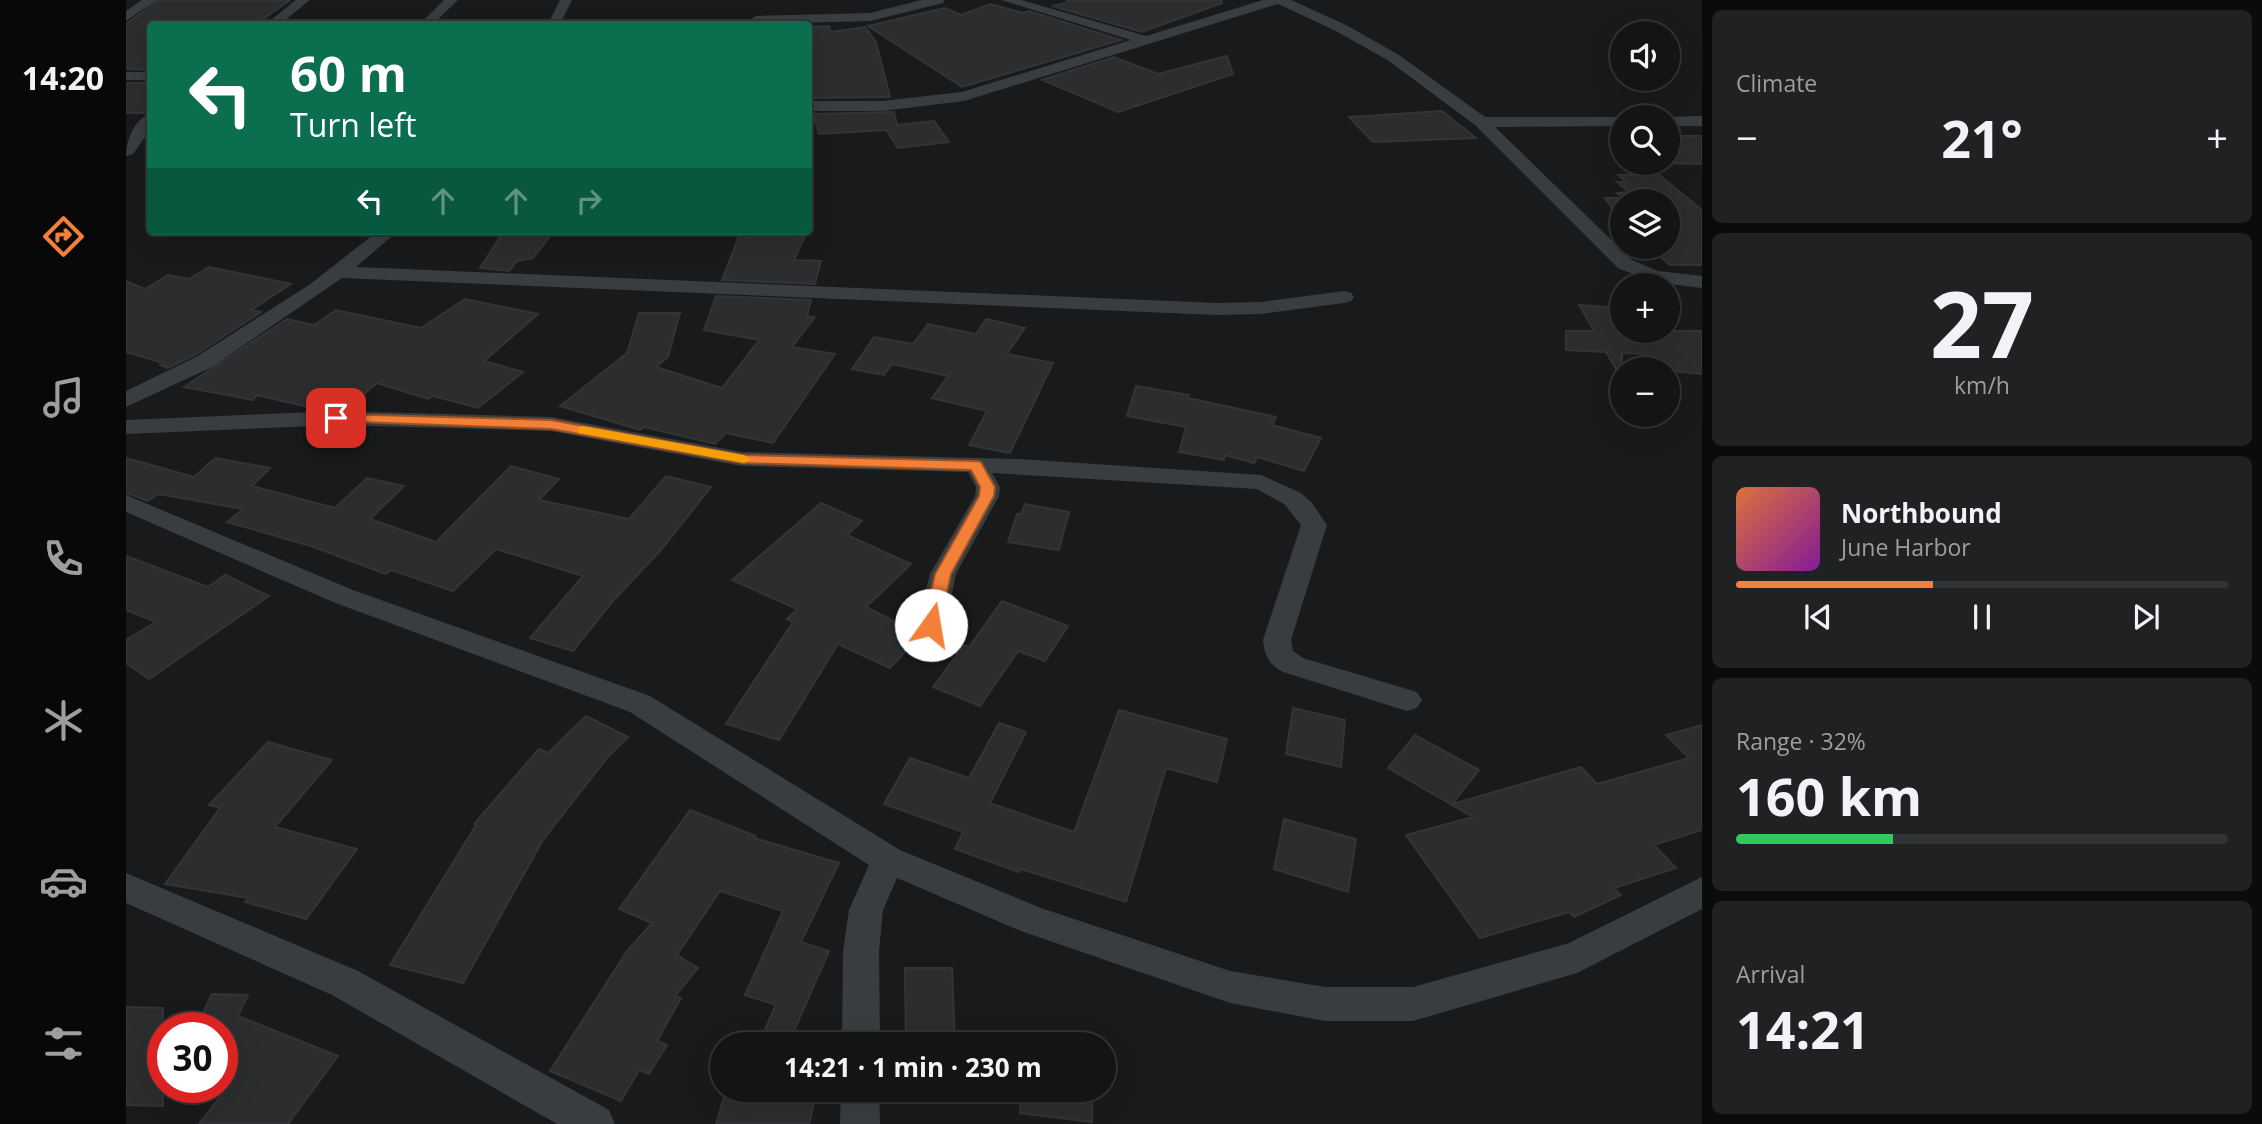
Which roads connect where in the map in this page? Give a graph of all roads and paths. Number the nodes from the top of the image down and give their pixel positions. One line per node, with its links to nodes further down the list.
1 (151, 0): 8 (street)
2 (303, 0): 10 (street)
3 (452, 0): 11 (street)
4 (566, 0): 12 (street)
5 (938, 0): 9 (street)
6 (1007, 0): 13 (street)
7 (1279, 0): 13 (street); 20 (street)
8 (126, 17)
9 (756, 18)
10 (276, 21)
11 (429, 21)
12 (556, 21)
13 (1149, 41): 16 (street)
14 (126, 76): 15 (street)
15 (147, 76)
16 (812, 106)
17 (1610, 121): 20 (street)
18 (1680, 121): 19 (street)
19 (1702, 121)
20 (1481, 122): 26 (street)
21 (147, 123): 23 (street)
22 (147, 149): 23 (street)
23 (127, 151)
24 (384, 235): 25 (street)
25 (338, 272): 27 (street); 28 (street)
26 (1702, 282)
27 (1344, 297)
28 (126, 400)
29 (126, 427): 30 (street)
30 (976, 465): 32 (street); 33 (street)
31 (126, 503): 34 (street)
32 (931, 625)
33 (1406, 700)
34 (888, 860): 36 (street); 37 (street)
35 (126, 887): 39 (street)
36 (1702, 892)
37 (861, 1032)
38 (860, 1102): 40 (street)
39 (594, 1124)
40 (860, 1124)

